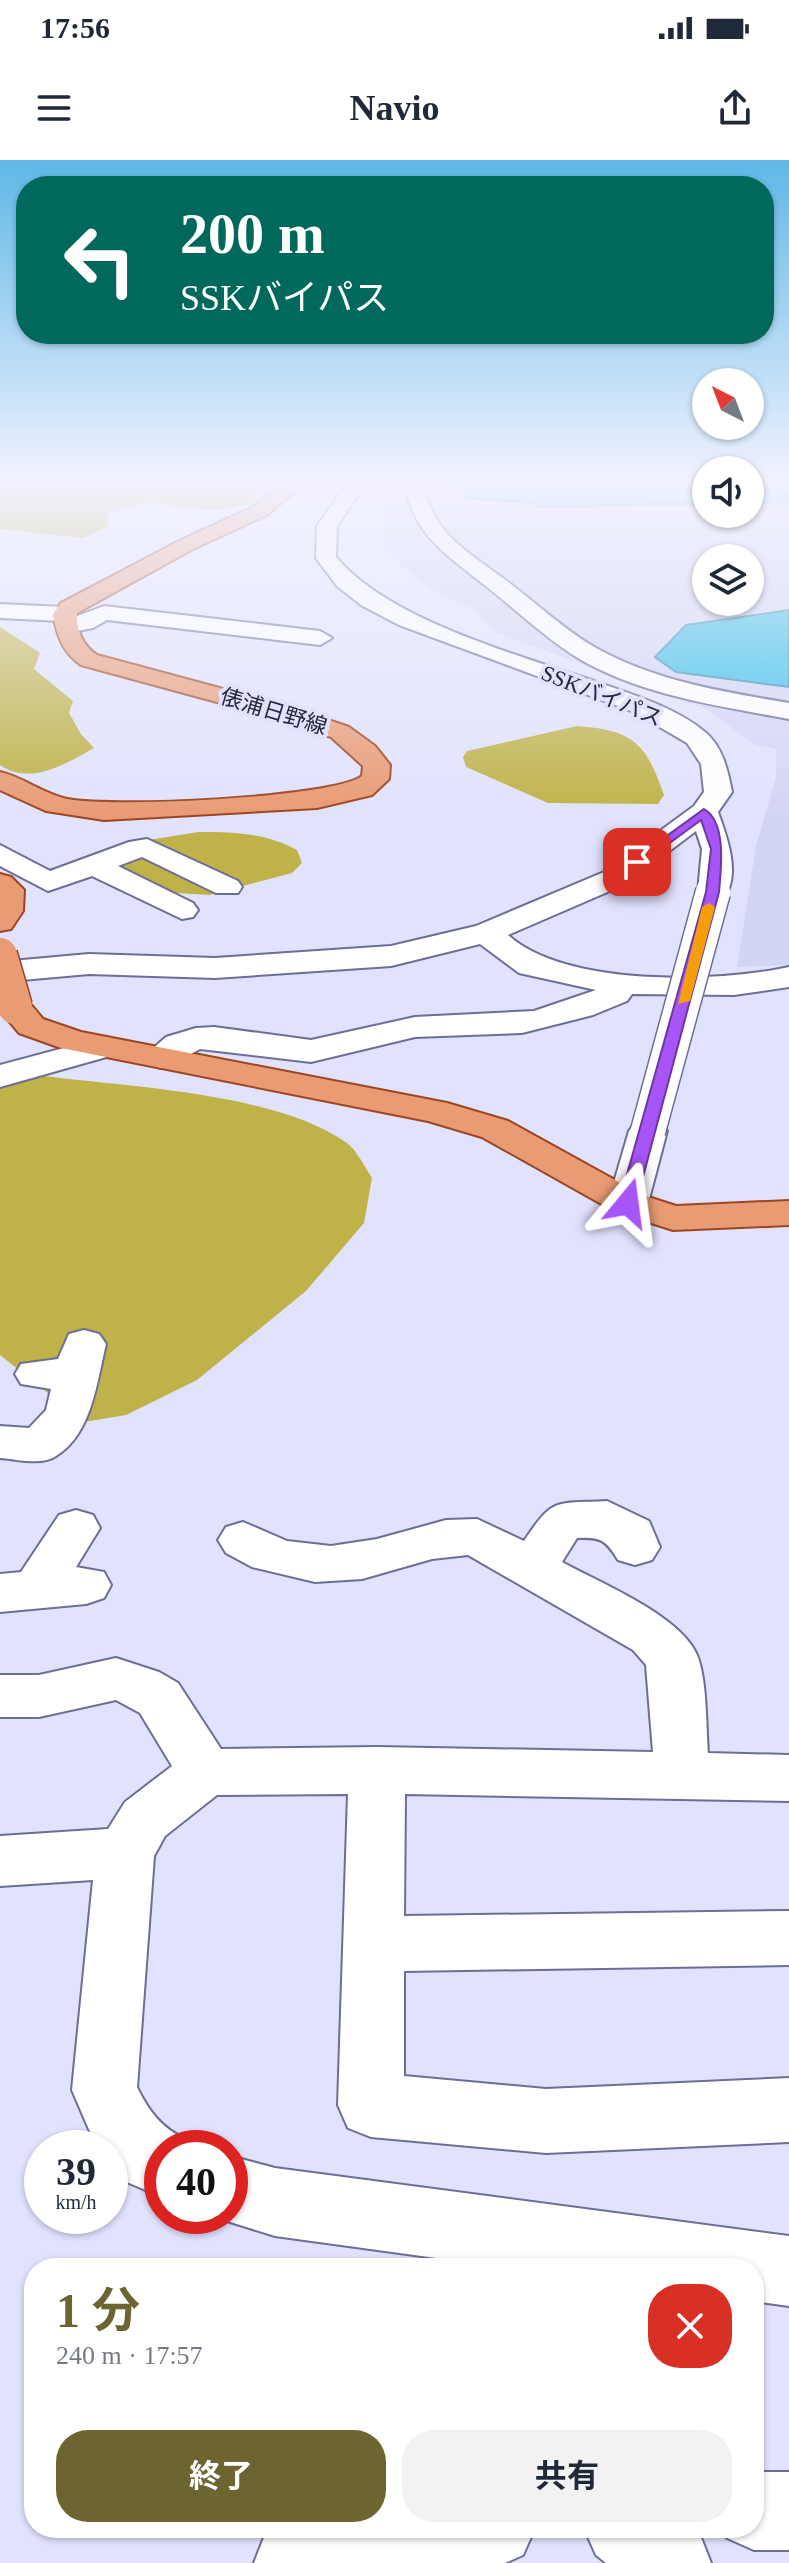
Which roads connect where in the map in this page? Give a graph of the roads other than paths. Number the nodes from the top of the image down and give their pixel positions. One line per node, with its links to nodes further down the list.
1 (97, 592): 5 (main road)
2 (363, 592): 9 (street, SSKバイパス)
3 (507, 592): 7 (street)
4 (0, 611): 5 (street)
5 (66, 620): 6 (street); 8 (main road, 俵浦日野線)
6 (320, 638)
7 (789, 711)
8 (0, 780)
9 (704, 812): 16 (street); 28 (street, bridge)
10 (0, 854): 12 (street)
11 (93, 865): 12 (street); 13 (street); 15 (street)
12 (48, 882): 14 (street)
13 (227, 887)
14 (2, 906)
15 (182, 910)
16 (487, 933): 18 (street); 21 (street)
17 (0, 955): 23 (main road, bridge)
18 (215, 968): 19 (street); 23 (street)
19 (0, 972)
20 (789, 977): 22 (street)
21 (618, 982): 22 (street); 26 (street)
22 (698, 986): 24 (street)
23 (7, 1001): 25 (main road)
24 (789, 1007)
25 (105, 1047): 26 (main road); 27 (street)
26 (161, 1057): 28 (main road)
27 (0, 1076)
28 (628, 1203): 29 (main road)
29 (789, 1213)
30 (66, 1364): 31 (street)
31 (0, 1442)
32 (76, 1528): 37 (street)
33 (243, 1540): 35 (street)
34 (635, 1547): 35 (street)
35 (532, 1568): 41 (street)
36 (86, 1585): 37 (street)
37 (18, 1591)
38 (0, 1696): 40 (street)
39 (377, 1770): 40 (street); 41 (street); 46 (street)
40 (206, 1772): 43 (street)
41 (683, 1777): 42 (street)
42 (789, 1778)
43 (125, 1853): 44 (street); 48 (street)
44 (0, 1861)
45 (789, 1938): 46 (street)
46 (375, 1944): 47 (street)
47 (789, 2110)
48 (144, 2154)
49 (248, 2195): 50 (street)
50 (692, 2258)
51 (764, 2268): 52 (street)
52 (789, 2271)
53 (764, 2511): 54 (street)
54 (789, 2511)
55 (416, 2538): 57 (street)
56 (637, 2538): 58 (street)
57 (293, 2563)
58 (672, 2563)

